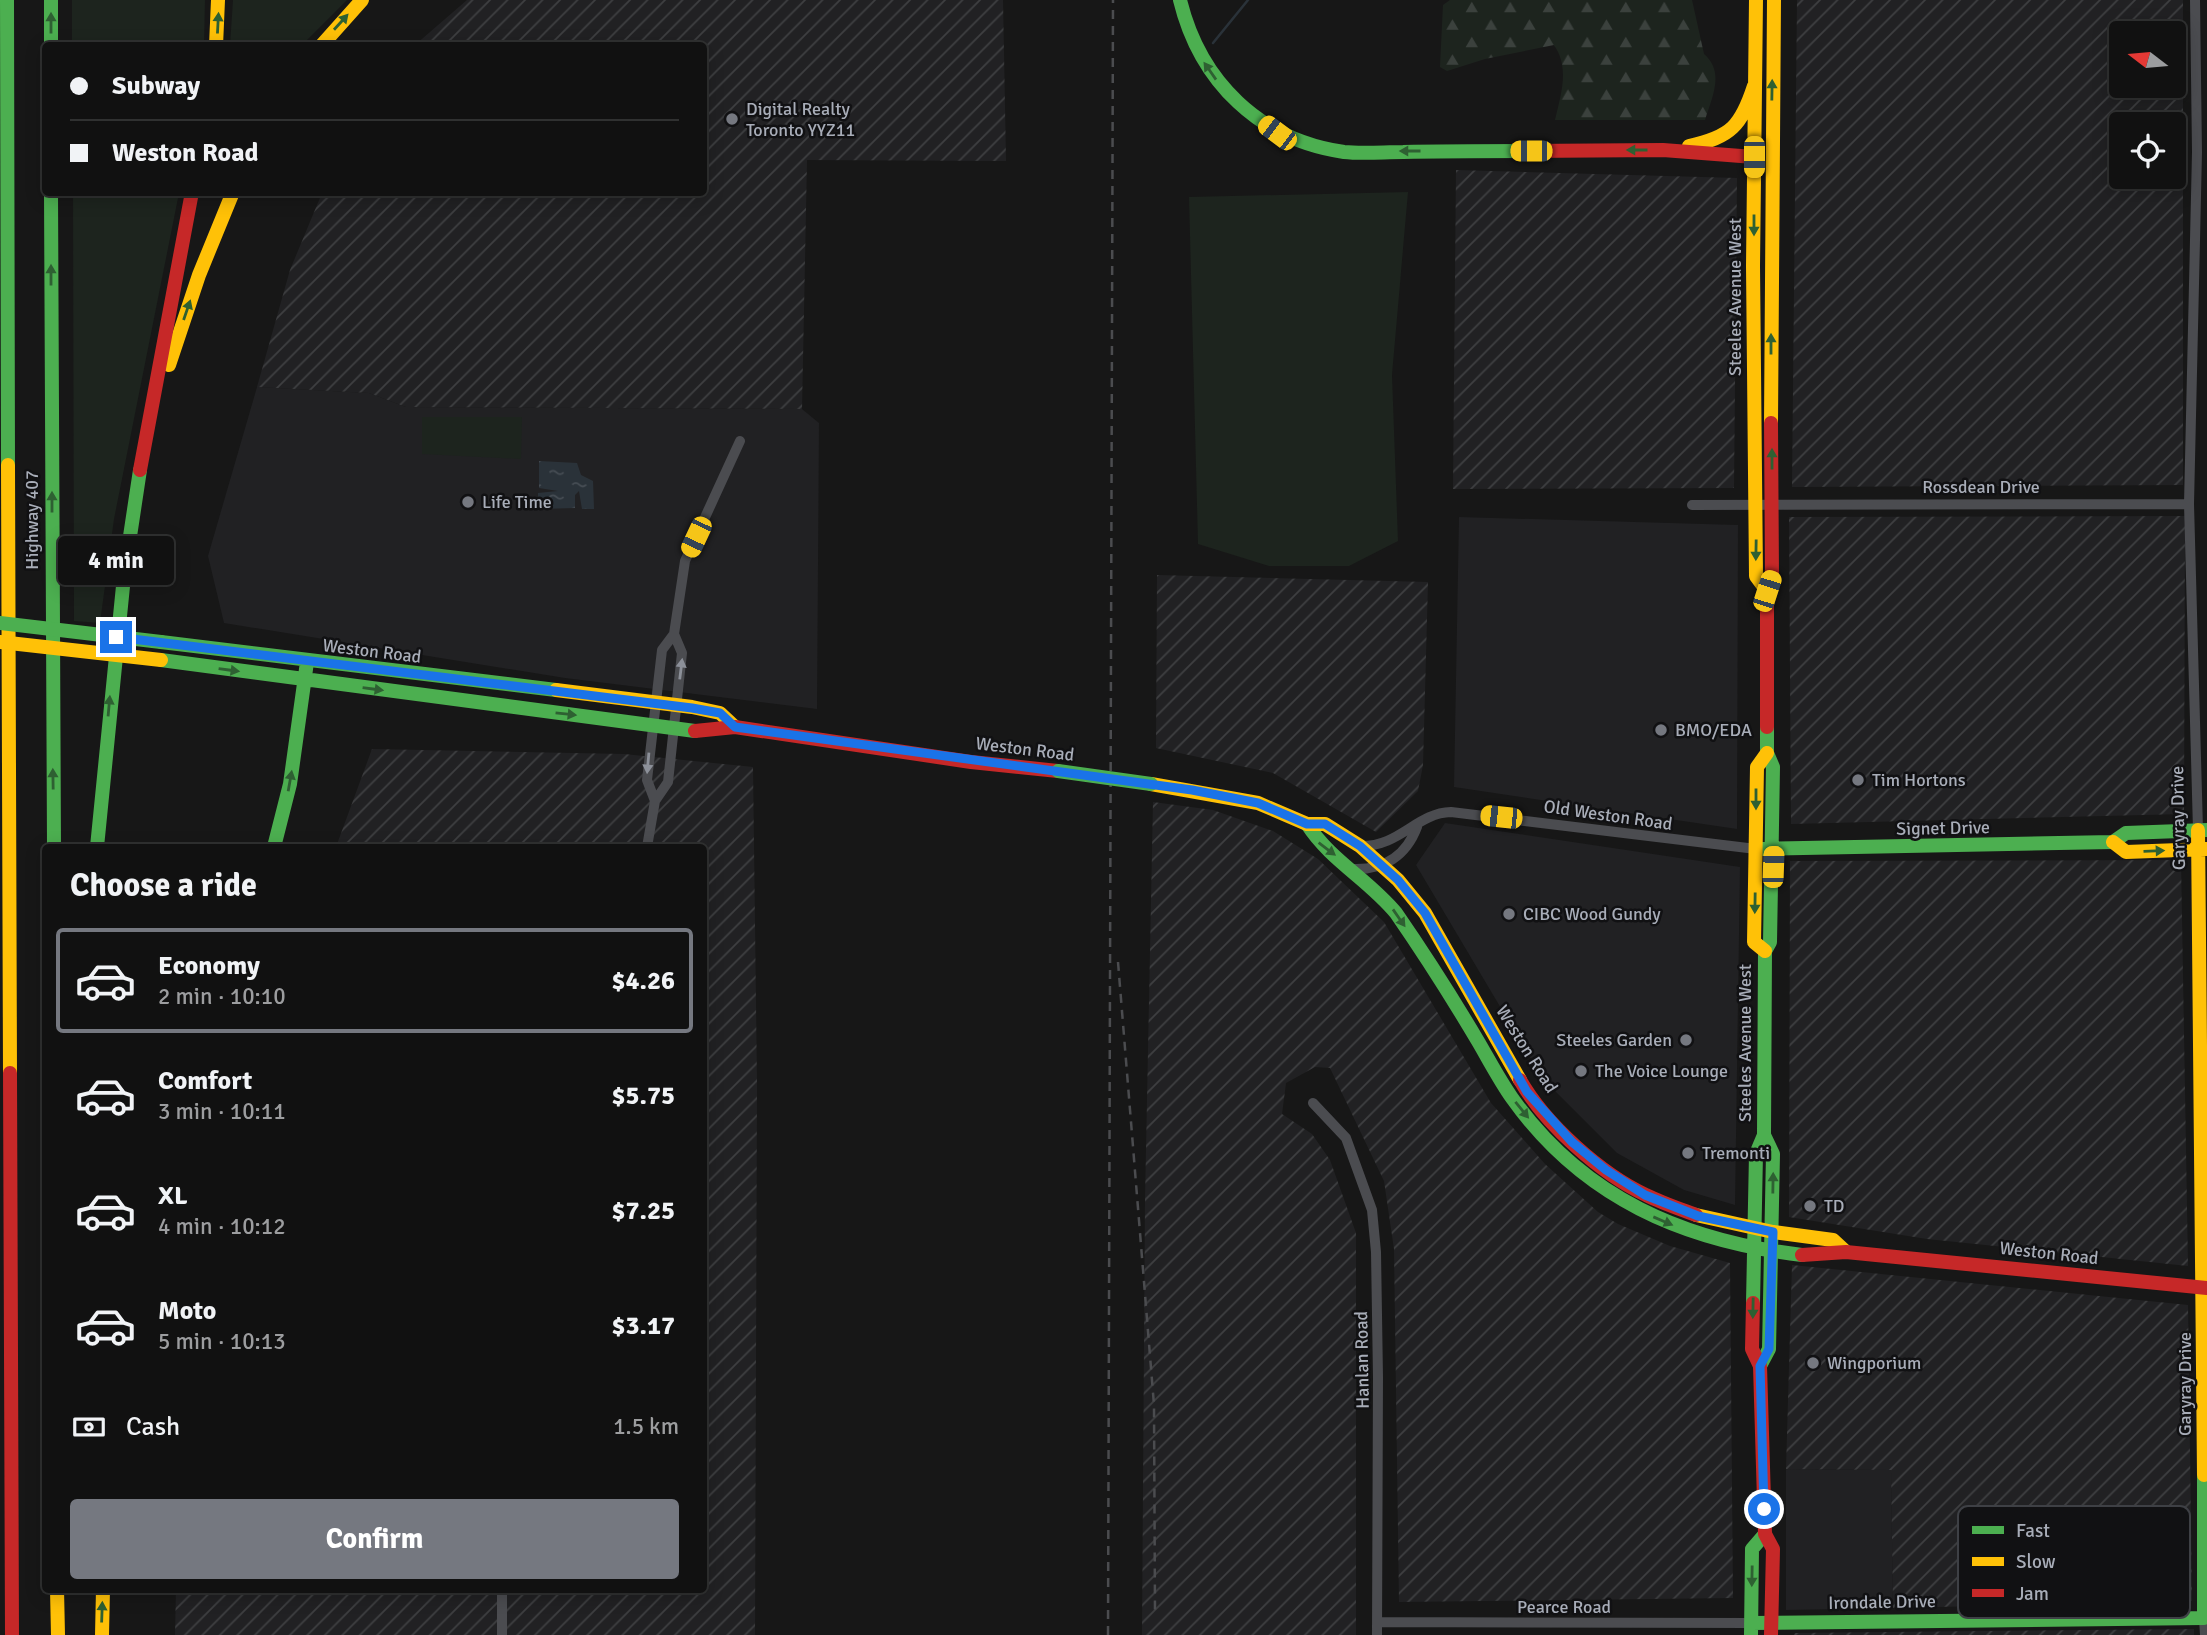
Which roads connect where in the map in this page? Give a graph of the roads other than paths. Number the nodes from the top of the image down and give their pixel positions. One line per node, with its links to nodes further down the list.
1 (6, 0): 60 (main road, Highway 407)
2 (51, 0): 9 (main road, one-way to 2)
3 (218, 0): 10 (main road, one-way to 3)
4 (362, 0): 11 (main road, one-way to 4)
5 (1180, 0): 13 (main road, one-way to 5)
6 (1756, 0): 12 (main road, Steeles Avenue West)
7 (1774, 0): 15 (main road, Steeles Avenue West, one-way to 7)
8 (2195, 0): 21 (street, Garyray Drive)
9 (51, 42)
10 (216, 42)
11 (325, 42)
12 (1754, 86): 13 (main road); 14 (main road, Steeles Avenue West)
13 (1663, 150): 14 (main road)
14 (1754, 157): 15 (main road); 23 (main road, Steeles Avenue West, one-way to 23)
15 (1771, 159): 23 (main road, Steeles Avenue West, one-way to 15)
16 (51, 196): 40 (main road, Highway 407, one-way to 16)
17 (191, 196): 20 (main road)
18 (231, 196): 20 (main road, one-way to 18)
19 (740, 441): 25 (street)
20 (141, 470): 41 (main road, one-way to 20)
21 (2189, 504): 23 (street, Rossdean Drive); 38 (street, Garyray Drive)
22 (1692, 505): 23 (street, Rossdean Drive)
23 (1764, 505): 34 (main road, Steeles Avenue West)
24 (0, 623): 27 (main road, Weston Road, bridge)
25 (674, 634): 29 (street); 30 (street, one-way to 25)
26 (0, 642): 28 (main road, Weston Road, one-way to 28, bridge)
27 (307, 662): 28 (main road); 29 (main road, Weston Road)
28 (305, 680): 31 (main road, Weston Road, one-way to 31); 42 (main road, one-way to 28)
29 (655, 702): 30 (main road, Weston Road); 31 (street)
30 (676, 706): 32 (street); 33 (main road, Weston Road)
31 (652, 723): 32 (main road, Weston Road); 35 (street, one-way to 35)
32 (673, 726): 33 (main road, Weston Road); 35 (street)
33 (735, 727): 36 (main road, Weston Road, bridge)
34 (1767, 753): 45 (main road, Steeles Avenue West, one-way to 45); 46 (main road, Steeles Avenue West)
35 (655, 801): 43 (street)
36 (1307, 824): 44 (main road, Weston Road); 49 (main road, Weston Road, one-way to 49)
37 (1418, 827): 44 (street, Old Weston Road); 45 (street, Old Weston Road); 48 (street, Old Weston Road)
38 (2202, 830): 39 (main road, Signet Drive); 47 (main road, Garyray Drive)
39 (2113, 842): 46 (main road, Signet Drive); 47 (main road, Signet Drive, one-way to 47)
40 (54, 844)
41 (97, 844)
42 (275, 844)
43 (648, 844)
44 (1360, 846): 48 (main road, Weston Road)
45 (1756, 849): 46 (main road, Signet Drive); 50 (main road, Steeles Avenue West, one-way to 50)
46 (1773, 849): 50 (main road, Steeles Avenue West)
47 (2203, 849): 59 (main road, Garyray Drive)
48 (1384, 867): 49 (street); 54 (main road, Weston Road)
49 (1353, 869): 56 (main road, Weston Road, one-way to 56)
50 (1765, 951): 53 (main road, Steeles Avenue West)
51 (1312, 1103): 67 (street, Hanlan Road)
52 (0, 1130): 60 (main road)
53 (1765, 1135): 54 (main road, Steeles Avenue West); 55 (main road, Steeles Avenue West, one-way to 53)
54 (1756, 1229): 55 (main road, Weston Road); 56 (main road, Steeles Avenue West)
55 (1773, 1232): 57 (main road, Steeles Avenue West); 58 (main road, Weston Road)
56 (1755, 1247): 57 (main road, Weston Road); 61 (main road, Steeles Avenue West, one-way to 61)
57 (1773, 1250): 58 (main road, Weston Road); 61 (main road, Steeles Avenue West)
58 (1846, 1252): 59 (main road, Weston Road)
59 (2206, 1288): 66 (main road, Garyray Drive)
60 (10, 1290): 70 (main road, Highway 407)
61 (1760, 1366): 62 (main road, Steeles Avenue West)
62 (1765, 1534): 68 (main road, Steeles Avenue West, one-way to 68); 69 (main road, Steeles Avenue West)
63 (57, 1593): 71 (main road)
64 (103, 1593): 72 (main road, one-way to 64)
65 (502, 1593): 73 (street)
66 (2204, 1618): 69 (main road, Irondale Drive); 75 (street, Garyray Drive)
67 (1377, 1622): 68 (street, Pearce Road); 74 (street, Hanlan Road)
68 (1751, 1629): 69 (main road, Irondale Drive)
69 (1771, 1629)
70 (12, 1635)
71 (58, 1635)
72 (102, 1635)
73 (502, 1635)
74 (1377, 1635)
75 (2204, 1635)

